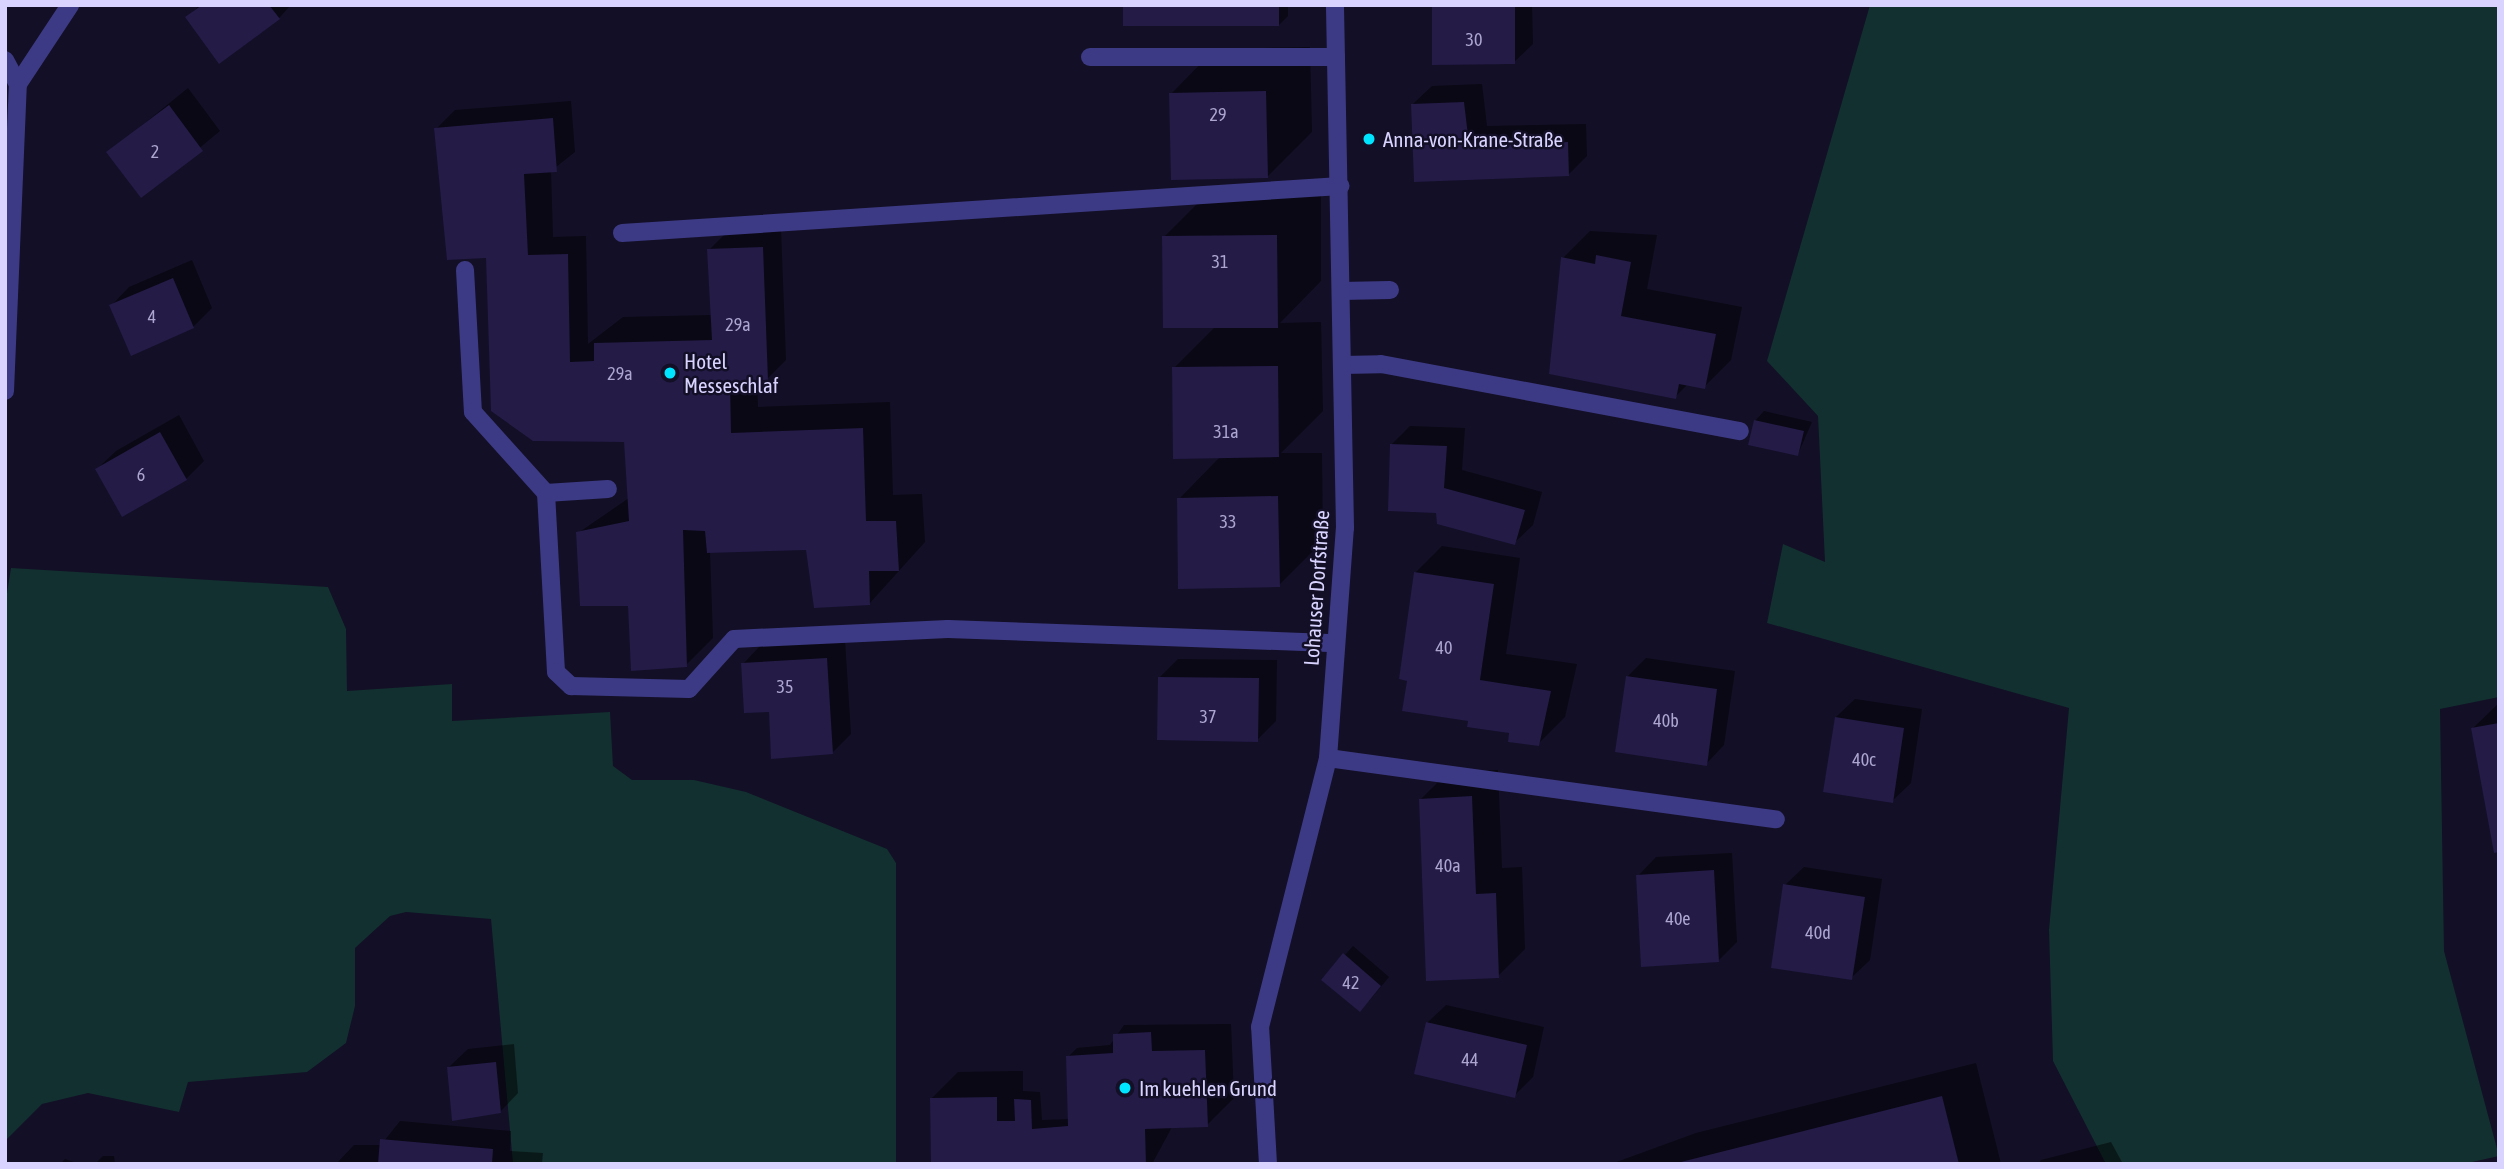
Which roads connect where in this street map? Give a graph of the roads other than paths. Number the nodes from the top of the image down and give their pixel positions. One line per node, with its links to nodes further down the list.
1 (70, 5): 6 (street)
2 (1335, 5): 4 (street, Lohauser Dorfstraße)
3 (1090, 57): 4 (street)
4 (1336, 57): 7 (street, Lohauser Dorfstraße)
5 (5, 60): 6 (street)
6 (18, 84): 13 (street)
7 (1340, 186): 8 (street); 11 (street, Lohauser Dorfstraße)
8 (622, 233)
9 (465, 270): 16 (street)
10 (1390, 290): 11 (street)
11 (1341, 291): 12 (street, Lohauser Dorfstraße)
12 (1342, 365): 14 (street); 17 (street, Lohauser Dorfstraße)
13 (5, 391)
14 (1740, 431)
15 (608, 489): 16 (street)
16 (546, 493): 17 (street)
17 (1336, 643): 18 (street, Lohauser Dorfstraße)
18 (1328, 758): 19 (street); 20 (street, Lohauser Dorfstraße)
19 (1776, 819)
20 (1268, 1164)

